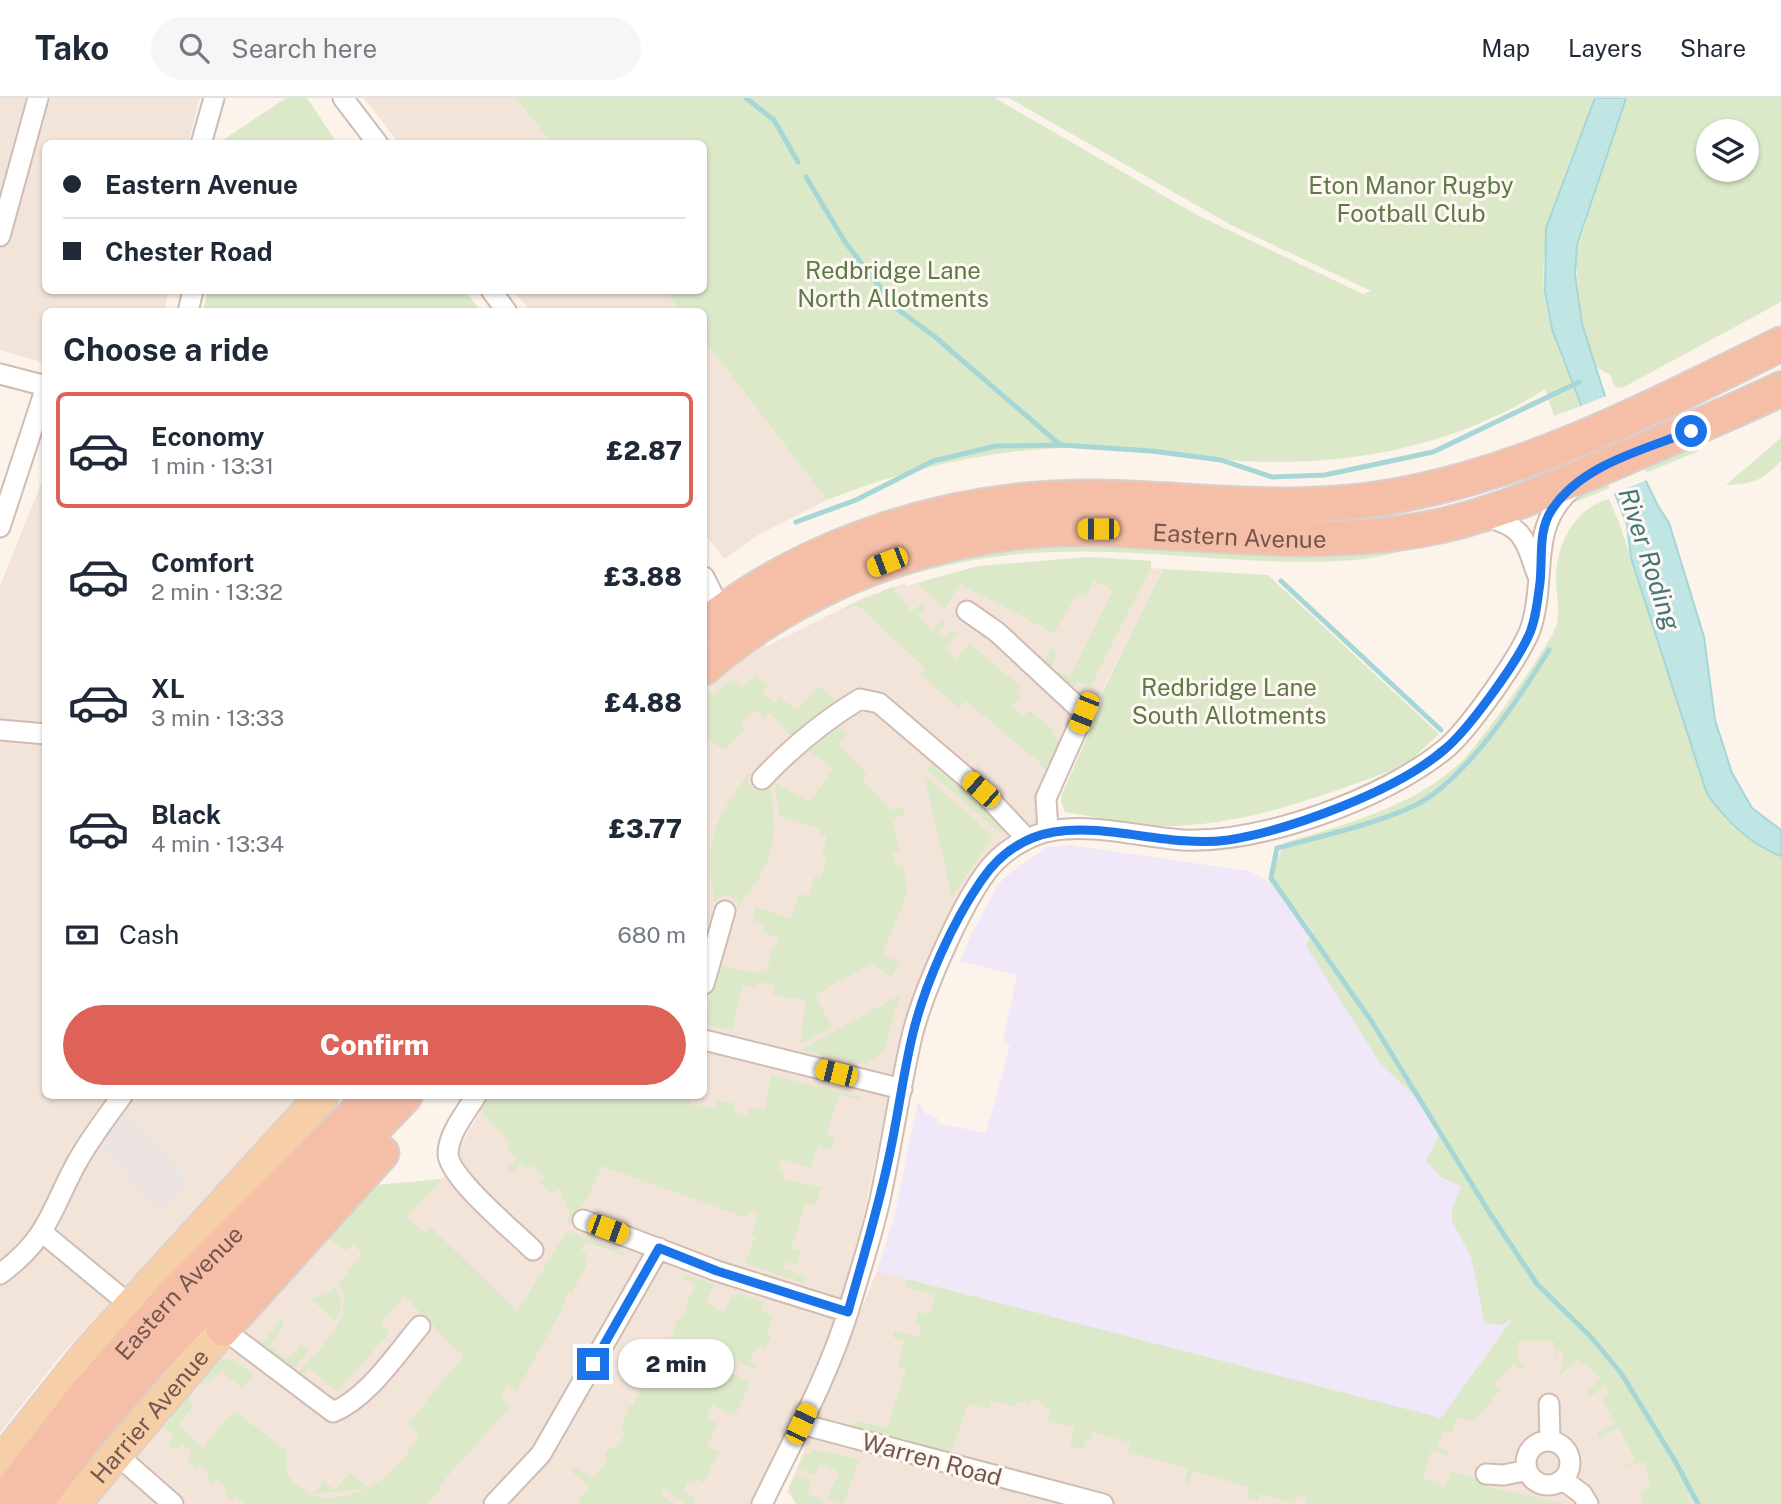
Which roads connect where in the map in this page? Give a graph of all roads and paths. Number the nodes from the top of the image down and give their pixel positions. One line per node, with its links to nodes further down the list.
1 (38, 98): 6 (street)
2 (214, 98): 4 (street)
3 (343, 98): 5 (street)
4 (202, 140)
5 (375, 140)
6 (0, 236)
7 (1781, 323): 13 (highway)
8 (1781, 344): 13 (highway, Eastern Avenue)
9 (0, 374): 10 (street)
10 (42, 386)
11 (1781, 389): 14 (highway, Eastern Avenue)
12 (42, 399): 16 (street)
13 (1669, 399): 20 (highway, Eastern Avenue)
14 (1591, 472): 15 (highway, Eastern Avenue); 18 (street)
15 (1478, 516): 18 (street); 21 (highway, Eastern Avenue)
16 (0, 527)
17 (707, 583): 20 (street)
18 (1540, 585): 25 (street)
19 (967, 611): 25 (street)
20 (709, 620)
21 (707, 666)
22 (0, 730): 23 (street)
23 (42, 734)
24 (762, 779): 26 (street)
25 (1048, 831): 26 (street)
26 (1027, 839): 30 (street)
27 (725, 911): 28 (street)
28 (707, 974)
29 (707, 1041): 30 (street)
30 (902, 1089): 43 (street)
31 (120, 1099): 38 (street)
32 (319, 1099): 42 (main road)
33 (369, 1099): 54 (highway, Eastern Avenue)
34 (402, 1099): 55 (highway, Eastern Avenue)
35 (424, 1099): 45 (highway)
36 (474, 1099): 40 (street)
37 (583, 1220): 39 (street)
38 (43, 1233): 41 (street); 42 (street)
39 (659, 1248): 43 (street); 58 (street)
40 (533, 1250)
41 (0, 1274)
42 (130, 1305): 50 (main road)
43 (848, 1312): 47 (street)
44 (420, 1326): 45 (street)
45 (223, 1329): 49 (main road, Harrier Avenue)
46 (1549, 1404): 48 (street)
47 (801, 1424): 59 (street); 60 (street, Warren Road)
48 (1550, 1440): 51 (street); 53 (street)
49 (115, 1453): 56 (main road, Harrier Avenue); 57 (street)
50 (0, 1464)
51 (1527, 1470): 52 (street); 53 (street)
52 (1486, 1474)
53 (1563, 1480): 61 (street)
54 (2, 1504)
55 (35, 1504)
56 (74, 1504)
57 (173, 1504)
58 (494, 1504)
59 (762, 1504)
60 (1103, 1504)
61 (1588, 1504)

